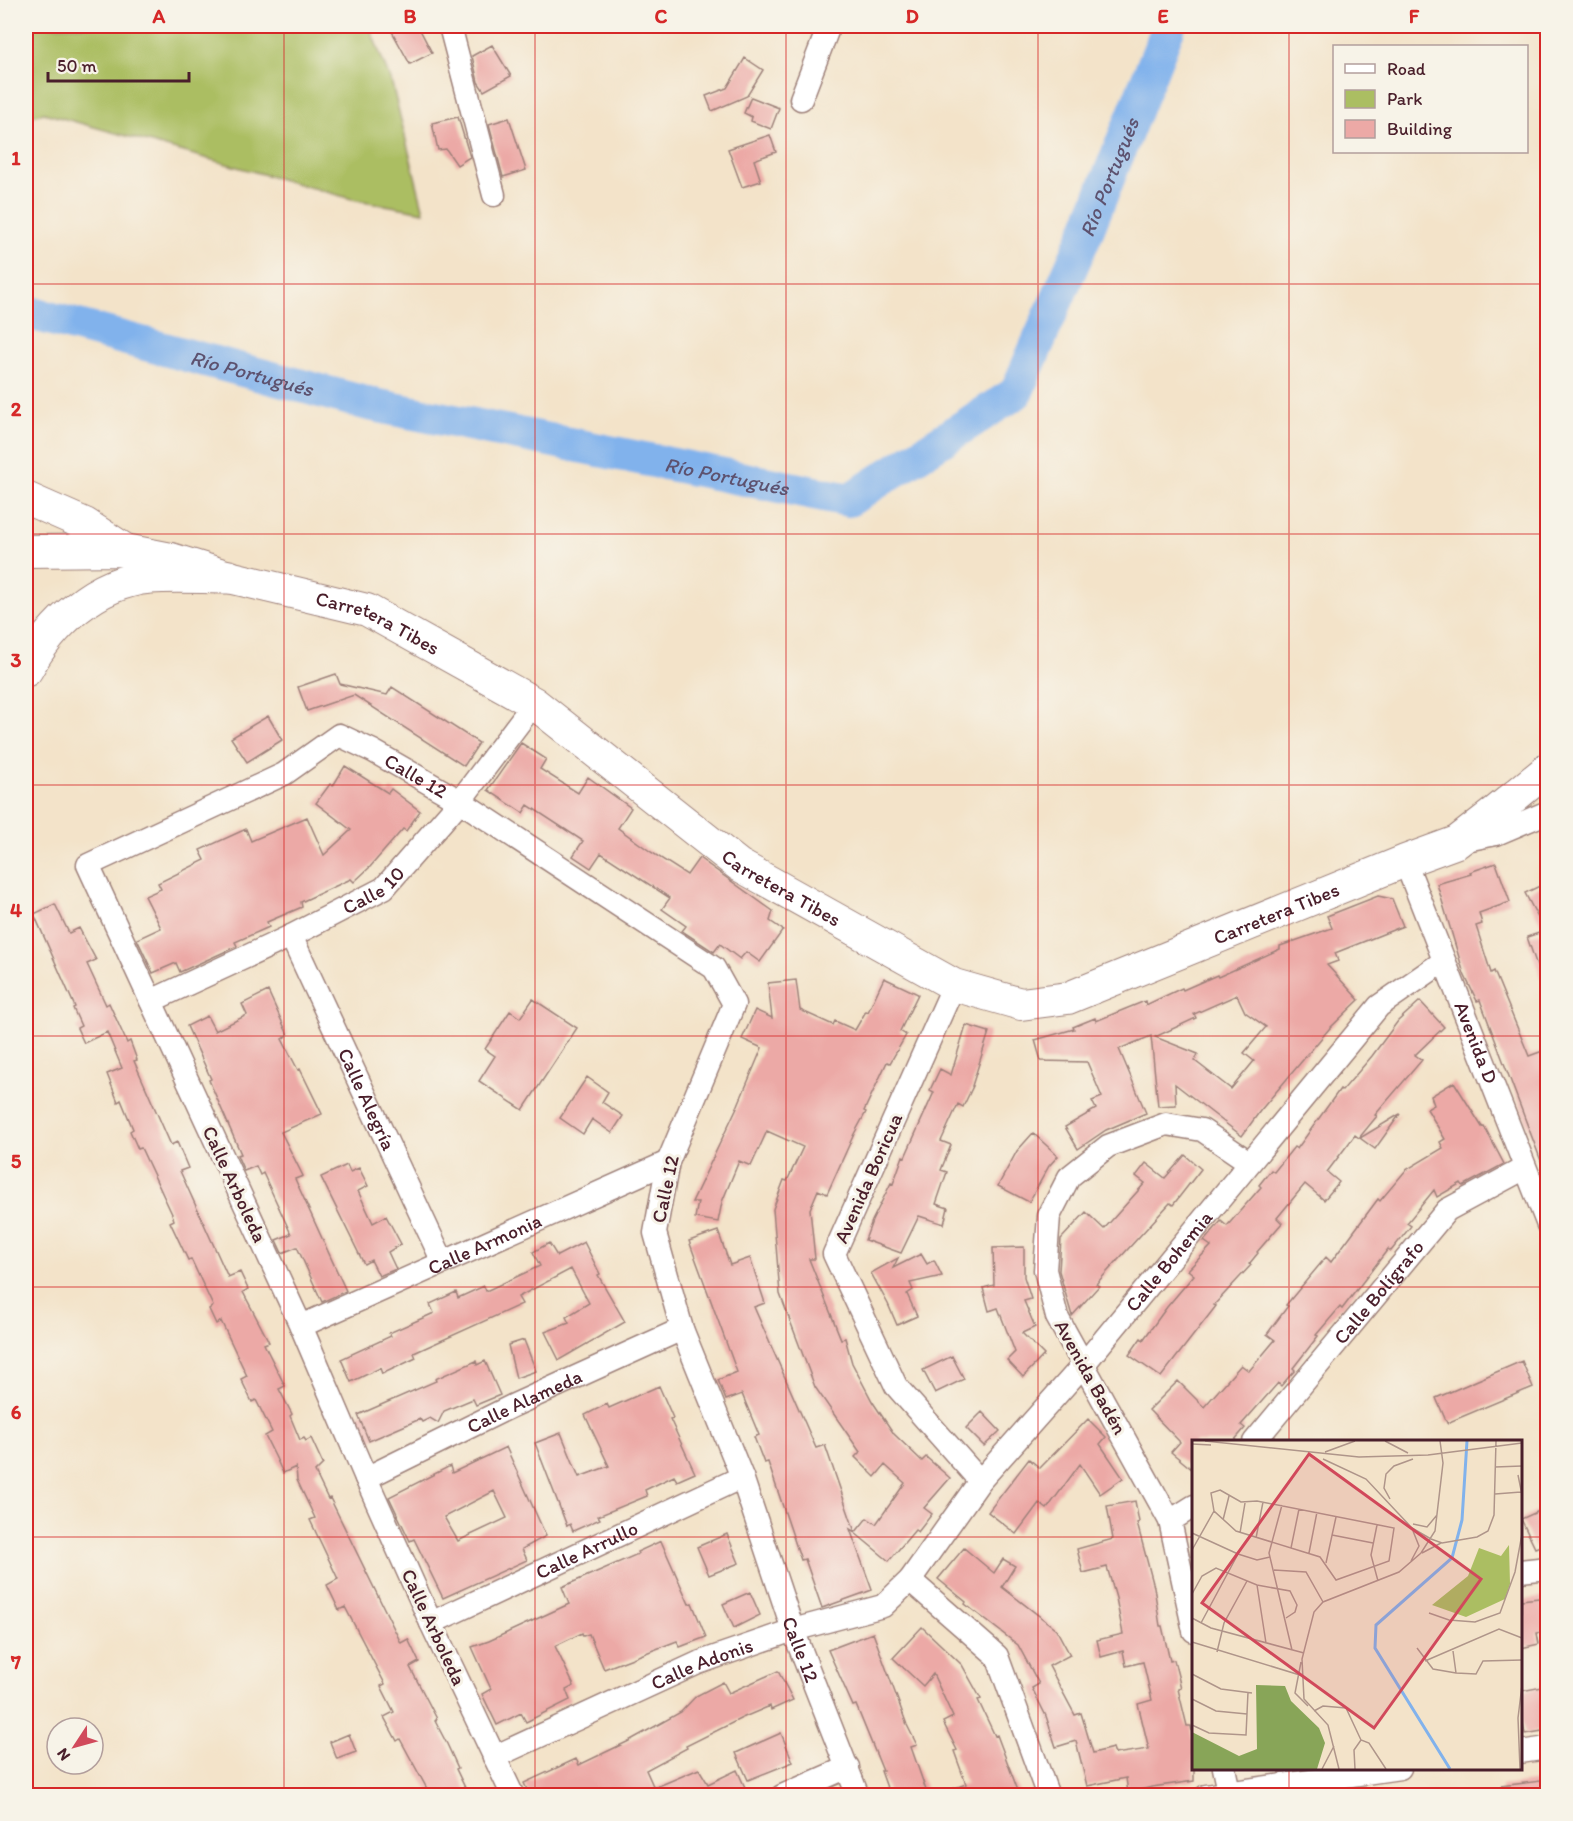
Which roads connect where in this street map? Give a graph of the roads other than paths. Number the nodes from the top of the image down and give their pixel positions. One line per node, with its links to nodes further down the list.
1 (450, 26): 4 (street)
2 (829, 26): 3 (street)
3 (801, 99)
4 (494, 195)
5 (26, 498): 6 (street)
6 (125, 550): 7 (street, Carretera Tibes); 8 (street, Carretera Tibes)
7 (26, 551)
8 (229, 577): 9 (highway); 10 (street, Carretera Tibes)
9 (26, 670)
10 (534, 703): 13 (street, Calle 10); 19 (street, Carretera Tibes)
11 (373, 751): 13 (street, Calle 12); 20 (street, Calle Arboleda)
12 (1548, 769): 15 (street, Carretera Tibes)
13 (460, 801): 17 (street, Calle 10); 21 (street, Calle 12)
14 (1548, 812): 15 (street)
15 (1457, 842): 16 (street, Carretera Tibes)
16 (1405, 861): 18 (street, Avenida D); 19 (street, Carretera Tibes)
17 (291, 936): 20 (street, Calle 10); 25 (street, Calle Alegría)
18 (1444, 961): 22 (street, Calle Bohemia); 23 (street, Avenida D)
19 (954, 985): 32 (street, Avenida Boricua)
20 (151, 1001): 26 (street, Calle Arboleda)
21 (668, 1162): 25 (street, Calle Armonia); 27 (street, Calle 12)
22 (1249, 1162): 28 (street, Calle Bohemia); 28 (street, Avenida Badén)
23 (1525, 1168): 24 (street, Avenida D); 29 (street, Calle Bolígrafo)
24 (1548, 1225)
25 (443, 1262): 26 (street, Calle Armonia)
26 (301, 1326): 31 (street, Calle Arboleda)
27 (682, 1329): 30 (street, Calle 12); 31 (street, Calle Alameda)
28 (1084, 1364): 32 (street, Calle Bohemia); 34 (street, Avenida Badén)
29 (1256, 1440)
30 (742, 1477): 39 (street, Calle Arrullo); 40 (street, Calle 12)
31 (366, 1478): 39 (street, Calle Arboleda)
32 (980, 1481): 37 (street, Calle Bohemia)
33 (1192, 1507): 34 (street)
34 (1170, 1521): 38 (street, Avenida Badén)
35 (1548, 1568): 36 (street)
36 (1522, 1571)
37 (910, 1580): 40 (street, Calle Adonis); 51 (street)
38 (1192, 1619)
39 (431, 1623): 43 (street, Calle Arboleda)
40 (792, 1630): 43 (street, Calle Adonis); 44 (street, Calle 12)
41 (1548, 1748): 42 (street)
42 (1522, 1752)
43 (494, 1757): 48 (street, Calle Arboleda)
44 (848, 1767): 49 (street); 50 (street, Calle 12)
45 (1224, 1770): 47 (street)
46 (1387, 1770): 47 (street)
47 (1230, 1794): 52 (street)
48 (513, 1796)
49 (782, 1796)
50 (858, 1796)
51 (1048, 1796)
52 (1206, 1796)

